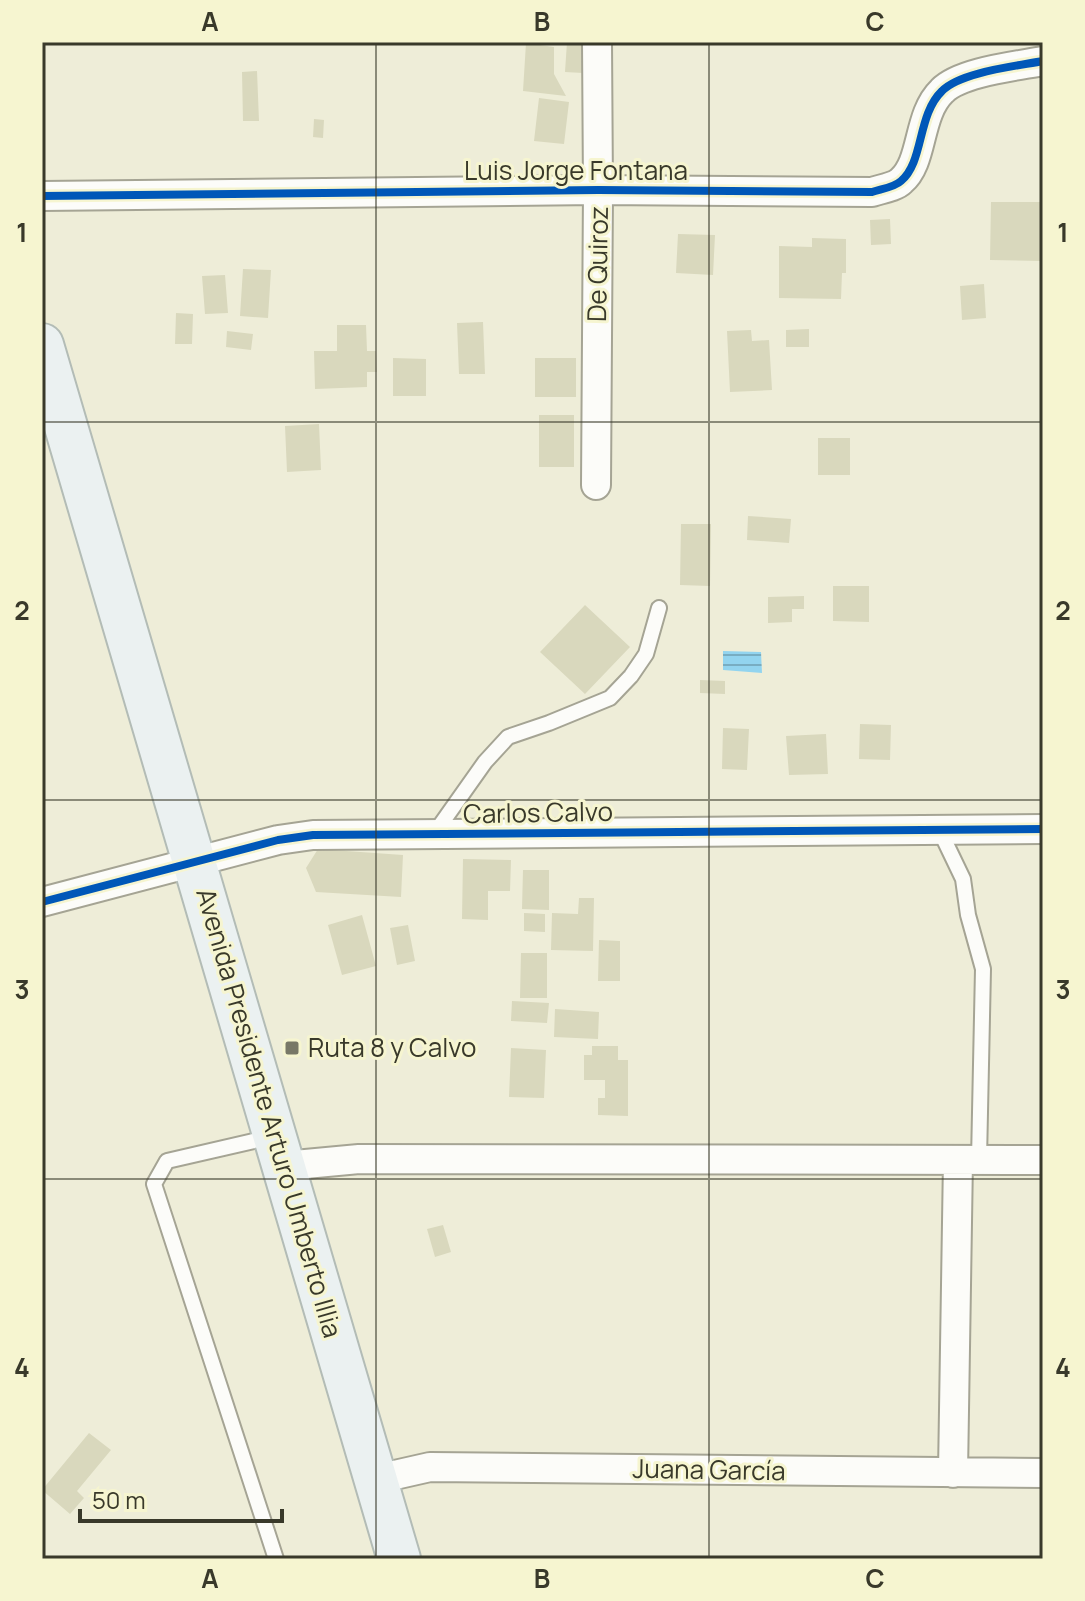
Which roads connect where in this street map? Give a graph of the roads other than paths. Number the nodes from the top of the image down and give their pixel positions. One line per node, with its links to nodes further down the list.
1 (597, 42): 3 (street, De Quiroz)
2 (1043, 61): 3 (street, Luis Jorge Fontana)
3 (598, 190): 4 (street, Luis Jorge Fontana); 6 (street, De Quiroz)
4 (42, 196)
5 (42, 345): 11 (main road, Avenida Presidente Arturo Umberto Illia)
6 (596, 485)
7 (659, 608): 10 (lane)
8 (939, 829): 9 (street, Carlos Calvo); 10 (street, Carlos Calvo); 14 (lane)
9 (1043, 829)
10 (433, 835): 11 (street, Carlos Calvo)
11 (196, 863): 12 (street, Carlos Calvo); 13 (main road, Avenida Presidente Arturo Umberto Illia)
12 (42, 902)
13 (279, 1151): 14 (street); 18 (main road, Avenida Presidente Arturo Umberto Illia); 19 (lane)
14 (969, 1160): 15 (street); 16 (street)
15 (1043, 1160)
16 (953, 1473): 17 (street, Juana García); 18 (street, Juana García)
17 (1043, 1473)
18 (377, 1479): 20 (main road, Avenida Presidente Arturo Umberto Illia)
19 (276, 1559)
20 (399, 1559)

